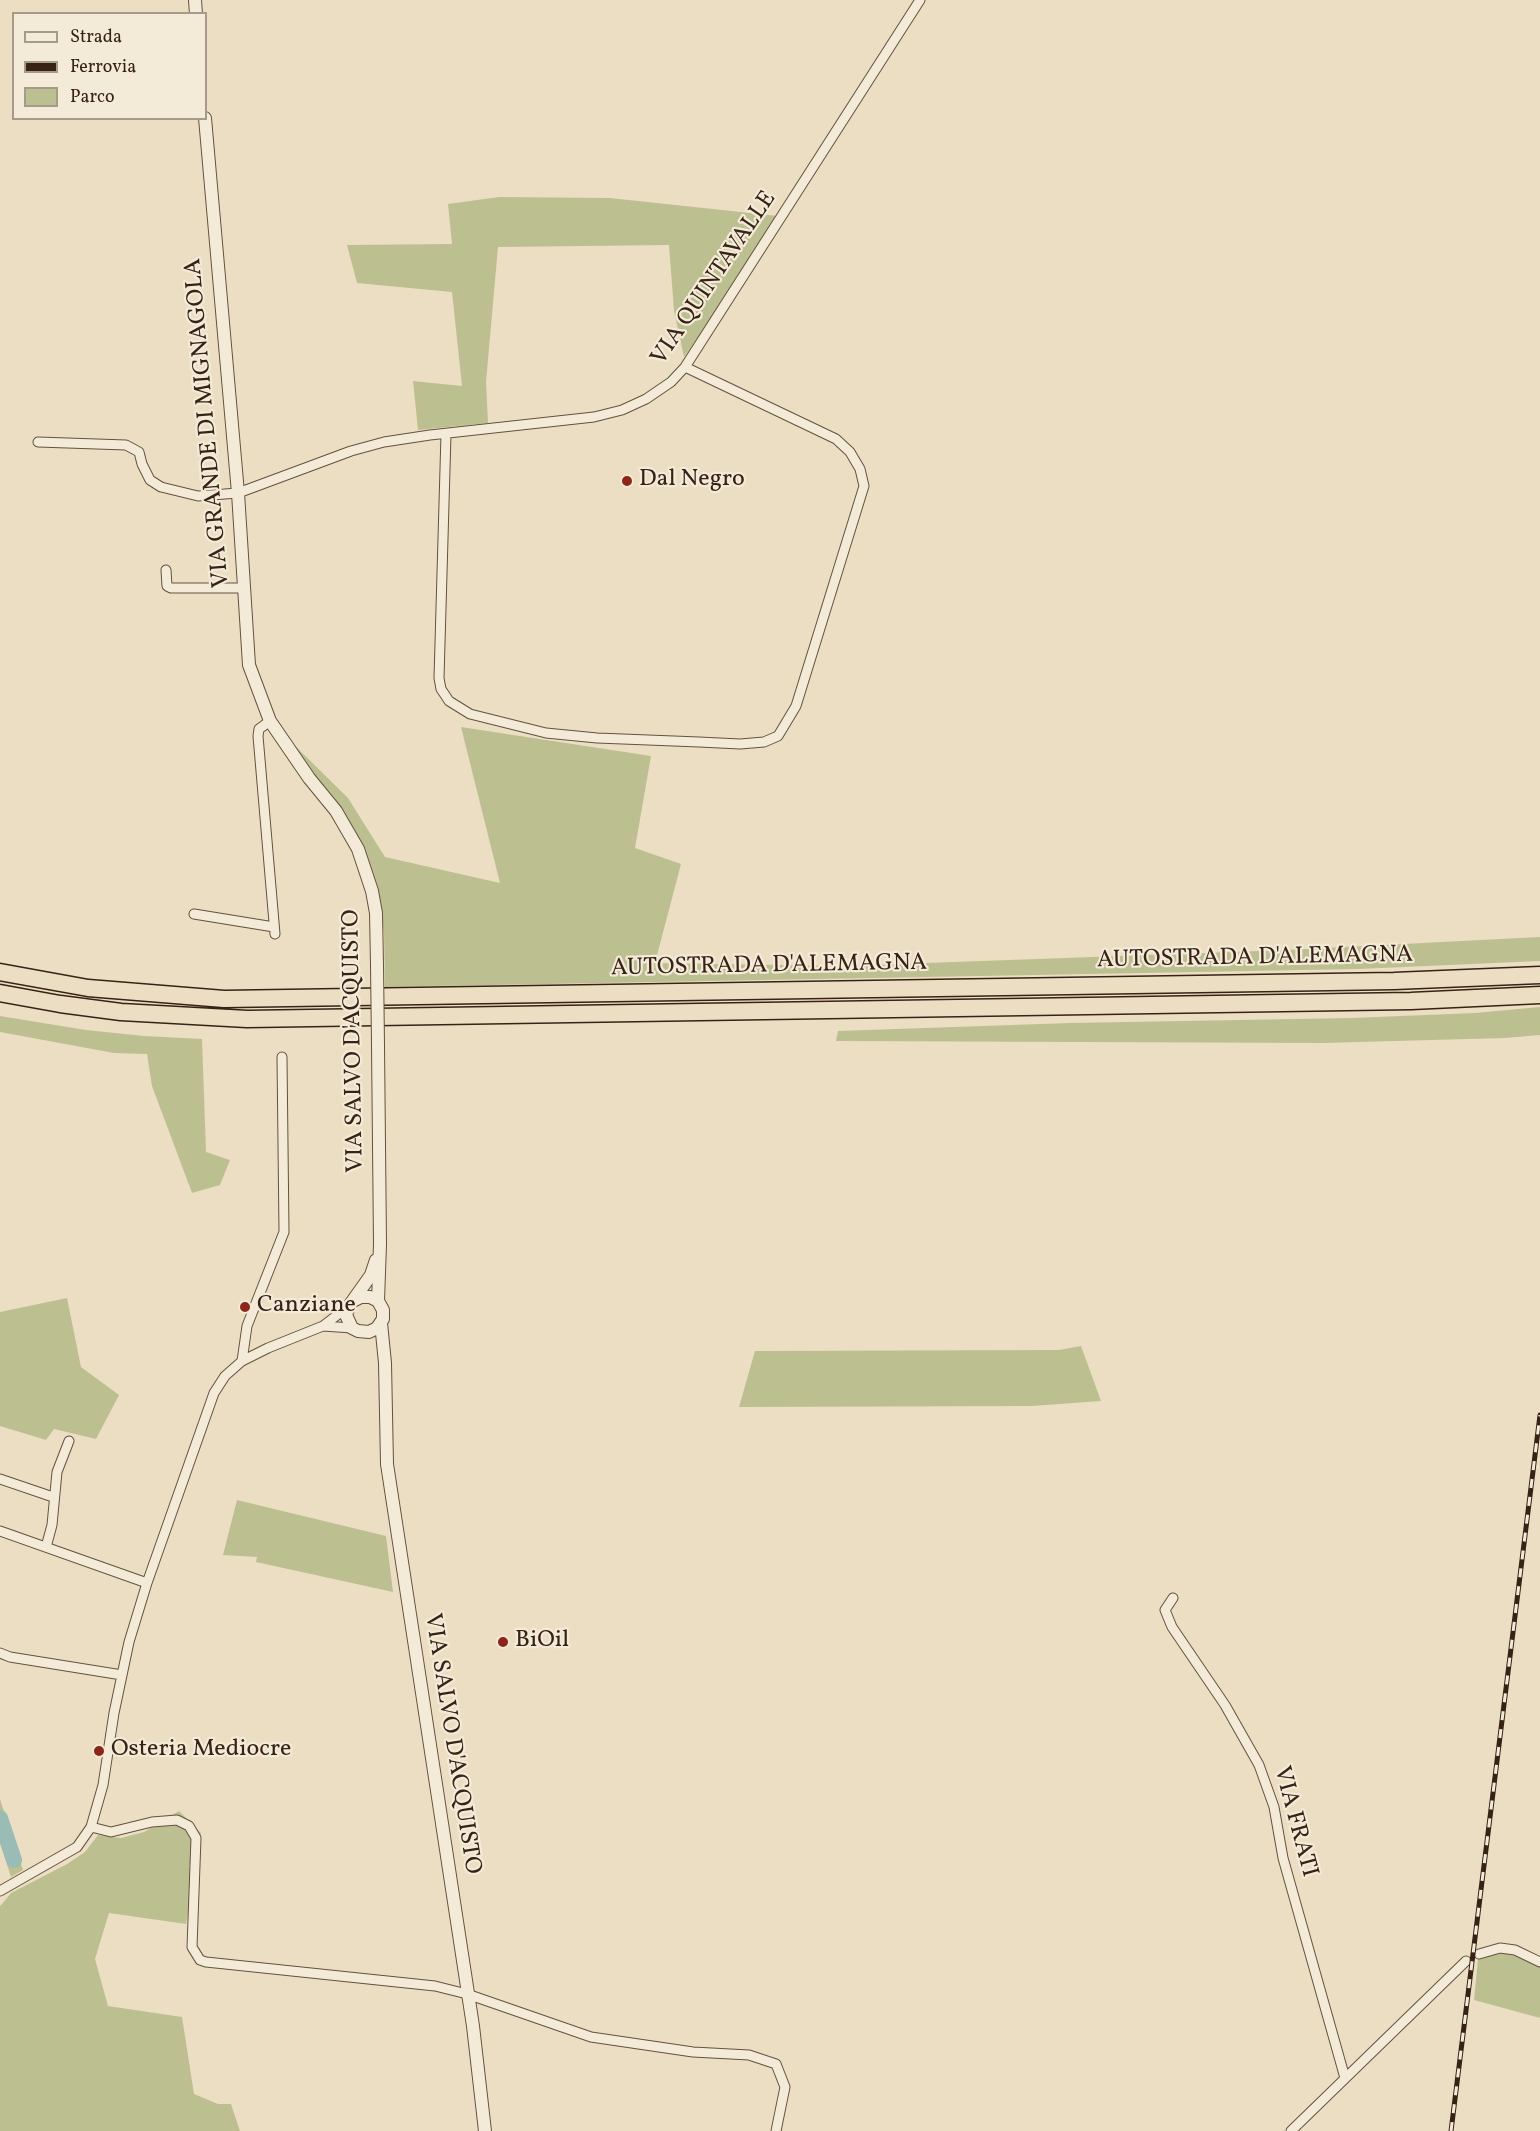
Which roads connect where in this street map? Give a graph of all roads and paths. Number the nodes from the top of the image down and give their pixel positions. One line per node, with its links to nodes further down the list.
1 (920, 0): 3 (street, VIA QUINTAVALLE)
2 (205, 120): 6 (street, VIA GRANDE DI MIGNAGOLA)
3 (685, 367): 4 (street, VIA QUINTAVALLE); 4 (street)
4 (446, 434): 6 (street, VIA QUINTAVALLE)
5 (38, 442): 6 (street, VIA QUINTAVALLE)
6 (238, 493): 8 (street, VIA GRANDE DI MIGNAGOLA)
7 (166, 570): 8 (street)
8 (243, 588): 9 (street, VIA GRANDE DI MIGNAGOLA)
9 (270, 722): 10 (street); 16 (street, VIA SALVO D'ACQUISTO, bridge)
10 (194, 914)
11 (0, 972): 12 (highway, AUTOSTRADA D'ALEMAGNA)
12 (1540, 975)
13 (0, 993): 14 (highway, AUTOSTRADA D'ALEMAGNA)
14 (1540, 995)
15 (282, 1057): 22 (street)
16 (380, 1244): 17 (street, VIA SALVO D'ACQUISTO); 18 (street, VIA SALVO D'ACQUISTO)
17 (378, 1301): 18 (street); 19 (street, VIA SALVO D'ACQUISTO)
18 (351, 1303): 20 (street); 21 (street)
19 (381, 1323): 21 (street); 23 (street, VIA SALVO D'ACQUISTO)
20 (323, 1326): 21 (street); 22 (street)
21 (357, 1330): 23 (street)
22 (242, 1361): 29 (street)
23 (385, 1363): 38 (street, VIA SALVO D'ACQUISTO)
24 (69, 1441): 26 (street)
25 (0, 1479): 26 (street)
26 (53, 1497): 28 (street)
27 (0, 1531): 28 (street)
28 (46, 1547): 29 (street)
29 (147, 1583): 32 (street)
30 (1173, 1598): 39 (street, VIA FRATI)
31 (0, 1653): 32 (street)
32 (122, 1675): 33 (street)
33 (92, 1827): 34 (street); 38 (street)
34 (0, 1891)
35 (1479, 1954): 37 (street)
36 (1466, 1961): 39 (street)
37 (1540, 1962)
38 (467, 1994): 40 (street, VIA SALVO D'ACQUISTO); 41 (street)
39 (1345, 2078): 42 (street)
40 (485, 2131)
41 (776, 2131)
42 (1291, 2131)

